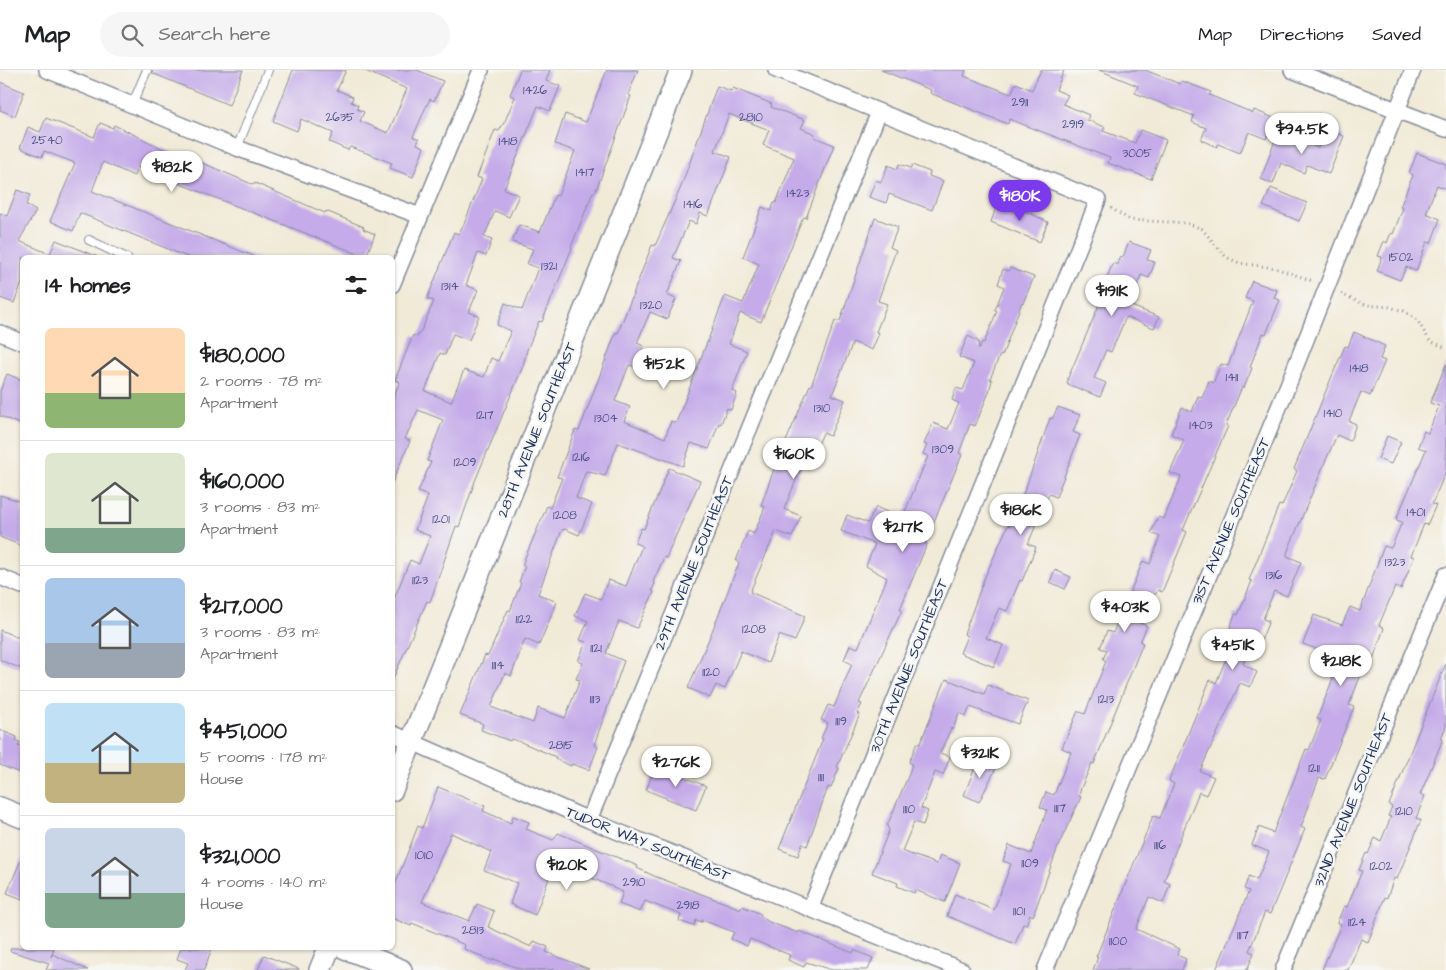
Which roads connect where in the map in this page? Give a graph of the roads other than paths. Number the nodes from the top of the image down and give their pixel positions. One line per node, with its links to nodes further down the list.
1 (47, 70): 9 (street)
2 (147, 70): 9 (lane)
3 (268, 70): 13 (lane)
4 (481, 70): 14 (street)
5 (681, 70): 24 (street, 28TH AVENUE SOUTHEAST)
6 (776, 70): 11 (street)
7 (1292, 70): 10 (street)
8 (1413, 70): 10 (street, 31ST AVENUE SOUTHEAST)
9 (132, 105): 13 (street)
10 (1397, 110): 12 (street); 35 (street, 31ST AVENUE SOUTHEAST)
11 (879, 112): 28 (street, 29TH AVENUE SOUTHEAST); 29 (street, 30TH AVENUE SOUTHEAST)
12 (1446, 129)
13 (237, 148): 14 (street)
14 (420, 216): 17 (street)
15 (89, 240): 16 (lane)
16 (121, 255)
17 (395, 278)
18 (0, 333): 19 (street)
19 (20, 341)
20 (1446, 575): 36 (street, 32ND AVENUE SOUTHEAST)
21 (0, 577): 22 (street)
22 (20, 585)
23 (395, 734): 24 (street, TUDOR WAY SOUTHEAST)
24 (412, 741): 25 (street, 28TH AVENUE SOUTHEAST); 28 (street, TUDOR WAY SOUTHEAST)
25 (395, 783)
26 (0, 808): 27 (street)
27 (20, 816)
28 (589, 820): 29 (street, TUDOR WAY SOUTHEAST)
29 (810, 909): 34 (street, TUDOR WAY SOUTHEAST)
30 (328, 950): 32 (street)
31 (350, 950): 33 (street)
32 (320, 970)
33 (401, 970)
34 (962, 970)
35 (1045, 970)
36 (1283, 970)

